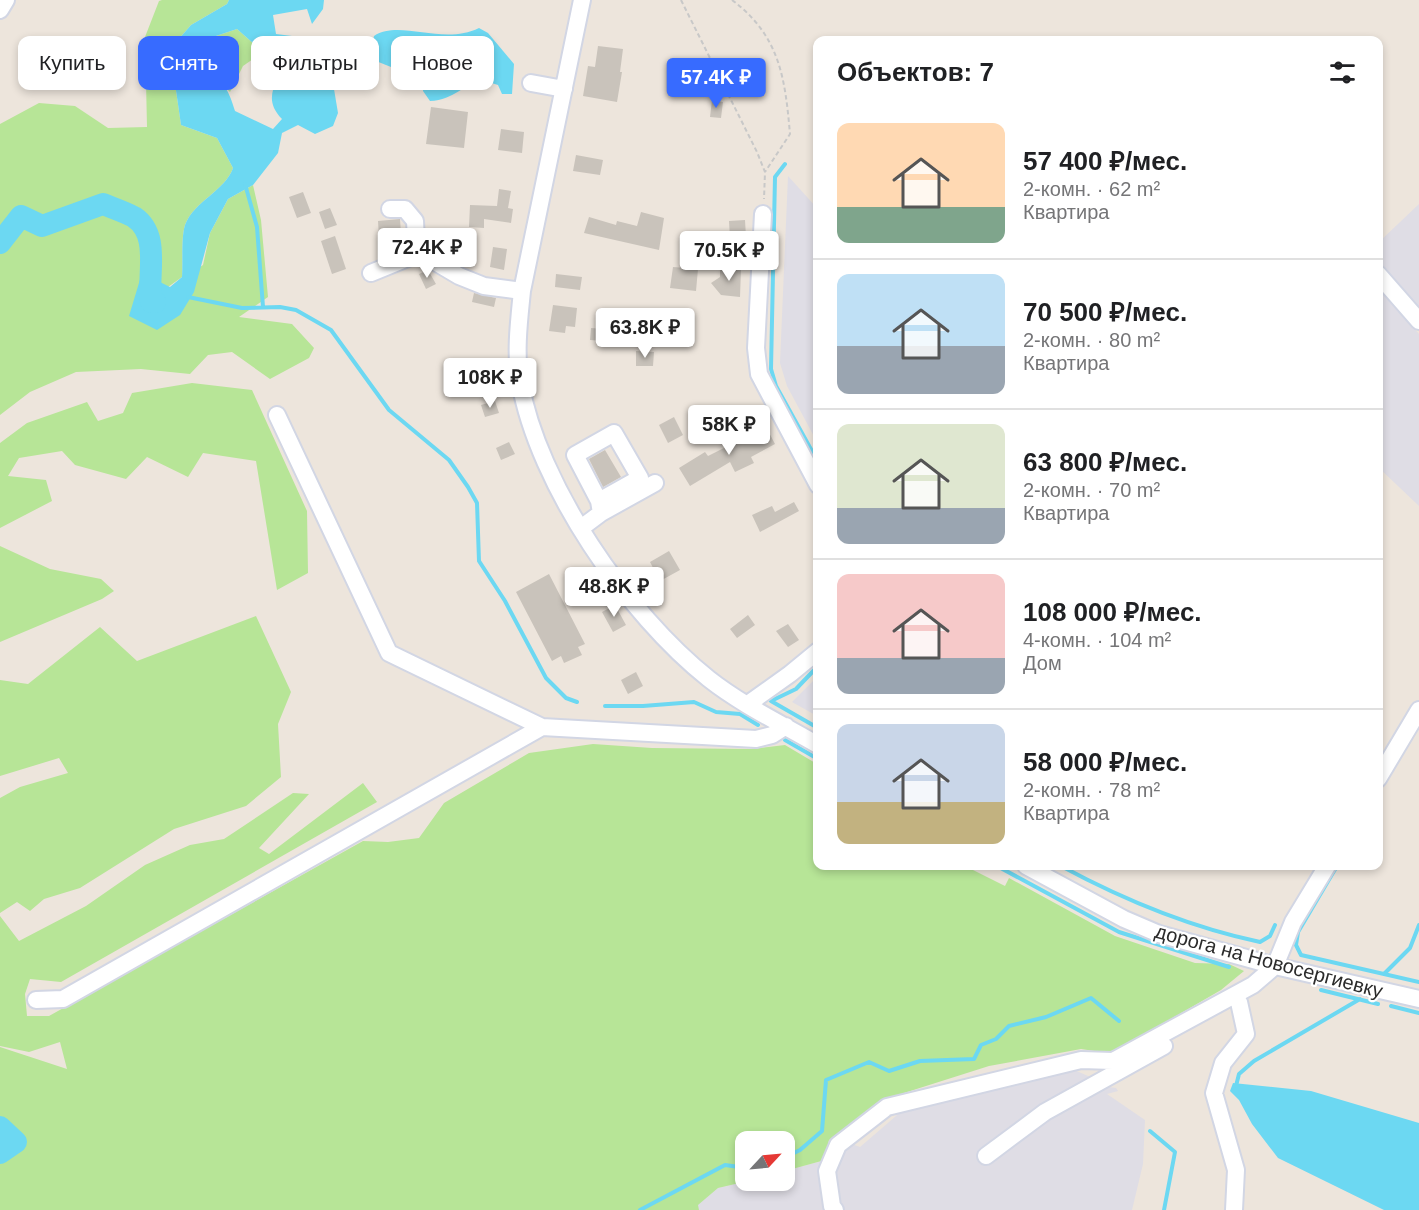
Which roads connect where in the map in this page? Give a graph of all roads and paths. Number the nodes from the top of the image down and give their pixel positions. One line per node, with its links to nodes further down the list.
1 (6, 0): 5 (street)
2 (582, 0): 7 (street)
3 (681, 0): 8 (path)
4 (732, 0): 8 (path)
5 (0, 10)
6 (531, 83): 7 (street)
7 (564, 89): 16 (street)
8 (765, 172): 10 (path)
9 (390, 209): 12 (street)
10 (763, 214): 13 (street)
11 (696, 252): 13 (street)
12 (420, 253): 14 (street); 16 (street)
13 (761, 260): 19 (street)
14 (371, 273)
15 (1383, 280): 17 (street)
16 (522, 291): 21 (street)
17 (1419, 321)
18 (277, 415): 26 (street)
19 (813, 476)
20 (655, 483): 21 (street)
21 (581, 528): 23 (street)
22 (813, 655): 23 (street)
23 (748, 704): 25 (street)
24 (1419, 710): 28 (street)
25 (786, 726): 26 (street); 27 (street)
26 (542, 727): 34 (street)
27 (813, 742)
28 (1383, 771)
29 (1034, 870): 31 (street, дорога на Новосергиевку)
30 (1325, 870): 31 (street)
31 (1275, 966): 32 (street); 33 (street, дорога на Новосергиевку)
32 (1253, 985): 35 (street); 37 (street)
33 (1419, 999)
34 (36, 1000)
35 (1239, 1002): 36 (street); 38 (street)
36 (986, 1156)
37 (835, 1210)
38 (1234, 1210)

